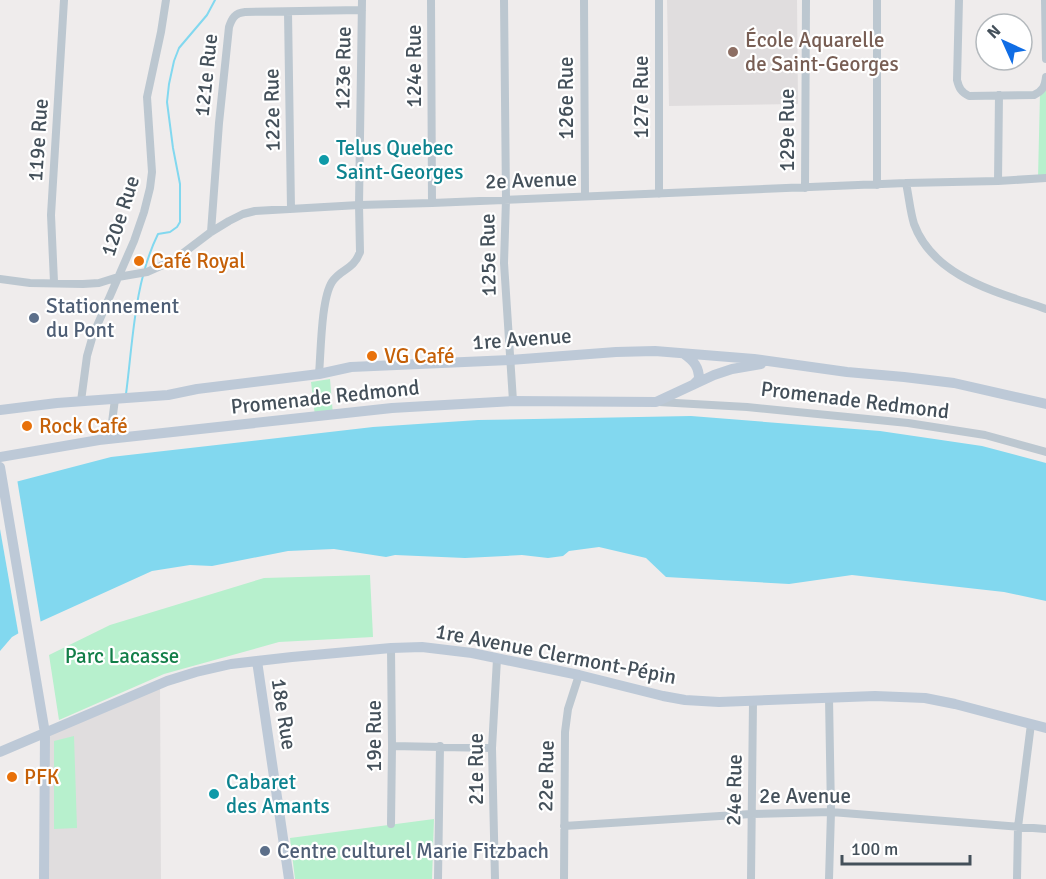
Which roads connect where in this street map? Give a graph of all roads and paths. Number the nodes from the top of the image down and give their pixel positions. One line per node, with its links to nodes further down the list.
1 (64, 0): 31 (street, 119e Rue)
2 (166, 0): 29 (street, 120e Rue)
3 (362, 0): 12 (street, 123e Rue)
4 (431, 0): 25 (street, 124e Rue)
5 (504, 0): 24 (street, 125e Rue)
6 (584, 0): 23 (street, 126e Rue)
7 (659, 0): 22 (street, 127e Rue)
8 (806, 0): 21 (street, 129e Rue)
9 (877, 0): 20 (street)
10 (959, 0): 16 (street)
11 (1045, 0): 14 (street)
12 (362, 10): 13 (street, 121e Rue); 26 (street, 123e Rue)
13 (288, 12): 27 (street, 122e Rue); 28 (street, 121e Rue)
14 (1046, 59)
15 (1046, 77): 16 (street)
16 (999, 95): 18 (street)
17 (1046, 178): 18 (street, 2e Avenue)
18 (998, 181): 19 (street, 2e Avenue)
19 (906, 183): 20 (street, 2e Avenue); 32 (street)
20 (877, 185): 21 (street, 2e Avenue)
21 (805, 188): 22 (street, 2e Avenue)
22 (658, 194): 23 (street, 2e Avenue)
23 (585, 196): 24 (street, 2e Avenue)
24 (506, 199): 25 (street, 2e Avenue); 34 (street, 125e Rue)
25 (432, 203): 26 (street, 2e Avenue)
26 (359, 205): 27 (street, 2e Avenue); 36 (street, 123e Rue)
27 (291, 209): 28 (street, 2e Avenue)
28 (211, 232): 29 (street, 2e Avenue)
29 (118, 277): 31 (street, 2e Avenue); 39 (street, 120e Rue)
30 (0, 279): 31 (street, 2e Avenue)
31 (54, 282)
32 (1046, 309)
33 (684, 354): 34 (street, 1re Avenue); 35 (street, 1re Avenue); 37 (street)
34 (510, 360): 36 (street, 1re Avenue); 40 (street, 125e Rue)
35 (777, 363): 37 (street, Promenade Redmond); 42 (street, 1re Avenue)
36 (319, 374): 38 (street, 1re Avenue)
37 (693, 386): 41 (street, Promenade Redmond)
38 (115, 399): 39 (street, 1re Avenue); 44 (street)
39 (81, 401): 43 (street, 1re Avenue)
40 (513, 401): 41 (street, Promenade Redmond); 44 (street, Promenade Redmond)
41 (656, 402): 45 (street, Promenade Redmond)
42 (1046, 404)
43 (0, 410)
44 (110, 438): 46 (street, Promenade Redmond)
45 (1046, 452)
46 (0, 457)
47 (0, 467): 56 (street)
48 (391, 648): 49 (street, 1re Avenue Clermont-Pépin); 50 (street, 1re Avenue Clermont-Pépin); 57 (street, 19e Rue)
49 (497, 658): 51 (street, 1re Avenue Clermont-Pépin); 59 (street, 21e Rue)
50 (257, 661): 56 (street, 1re Avenue Clermont-Pépin); 68 (street, 18e Rue)
51 (579, 675): 53 (street, 1re Avenue Clermont-Pépin); 64 (street, 22e Rue)
52 (830, 698): 53 (street, 1re Avenue Clermont-Pépin); 54 (street, 1re Avenue Clermont-Pépin); 61 (street)
53 (753, 702): 62 (street, 24e Rue)
54 (1031, 724): 55 (street, 1re Avenue Clermont-Pépin); 65 (street)
55 (1046, 728)
56 (45, 733): 60 (street, 1re Avenue Clermont-Pépin); 67 (street)
57 (392, 746): 58 (street); 63 (street, 19e Rue)
58 (440, 746): 59 (street); 69 (street)
59 (492, 748): 70 (street, 21e Rue)
60 (0, 752)
61 (831, 812): 62 (street, 2e Avenue); 65 (street, 2e Avenue); 73 (street)
62 (751, 814): 64 (street, 2e Avenue); 72 (street, 24e Rue)
63 (391, 824)
64 (564, 826): 71 (street, 22e Rue)
65 (1018, 827): 66 (street, 2e Avenue); 74 (street)
66 (1046, 829)
67 (44, 879)
68 (289, 879)
69 (438, 879)
70 (495, 879)
71 (564, 879)
72 (751, 879)
73 (829, 879)
74 (1017, 879)

